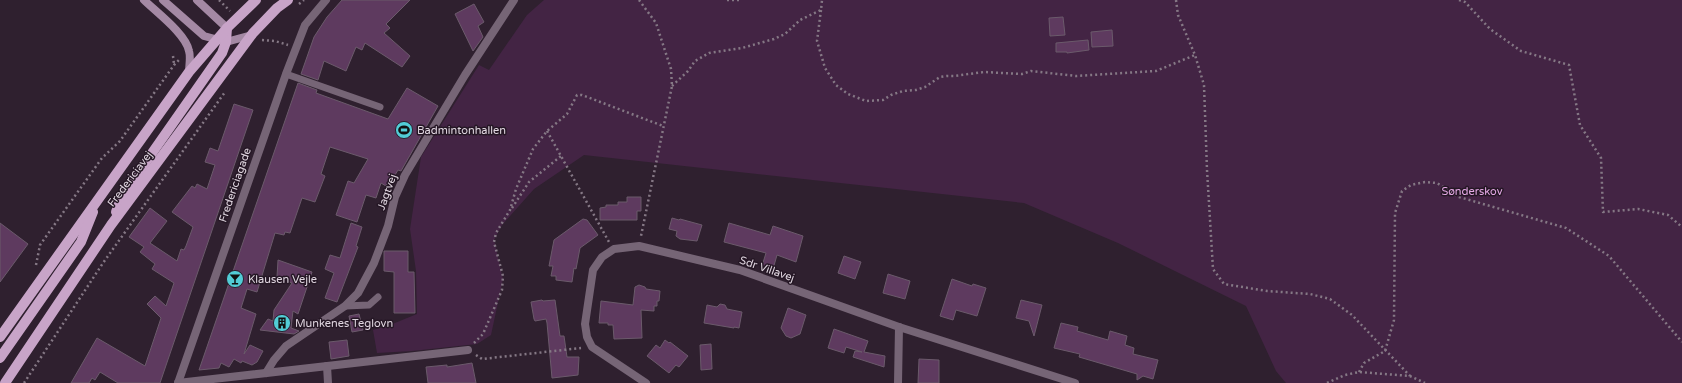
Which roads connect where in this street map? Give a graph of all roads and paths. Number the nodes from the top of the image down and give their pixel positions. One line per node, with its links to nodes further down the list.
1 (144, 0): 25 (main road)
2 (163, 0): 21 (main road)
3 (197, 0): 18 (main road)
4 (219, 0): 16 (path)
5 (256, 0): 18 (main road)
6 (304, 0): 15 (path)
7 (326, 0): 22 (street, Fredericiagade)
8 (514, 0): 41 (street, Jagtvej)
9 (639, 0): 27 (path)
10 (727, 0): 11 (path)
11 (742, 0)
12 (822, 0): 17 (path)
13 (1176, 0): 23 (path)
14 (1459, 0): 36 (path)
15 (292, 3): 19 (main road, Fredericiavej)
16 (228, 9)
17 (821, 10): 23 (path); 27 (path)
18 (227, 28): 21 (main road)
19 (252, 35): 21 (main road); 35 (main road, Fredericiavej)
20 (267, 36): 22 (path)
21 (222, 41): 25 (main road, Fredericiavej); 35 (main road)
22 (296, 48): 26 (street, Fredericiagade)
23 (1194, 55): 47 (path)
24 (173, 56): 39 (path)
25 (189, 72): 33 (main road, Fredericiavej)
26 (286, 74): 29 (lane); 55 (street, Fredericiagade)
27 (672, 86): 30 (path)
28 (227, 90): 54 (path)
29 (380, 107)
30 (663, 126): 31 (path); 37 (path)
31 (547, 132): 32 (path); 34 (path)
32 (561, 156): 34 (path); 38 (path)
33 (100, 196): 43 (main road, Fredericiavej); 48 (main road)
34 (510, 210): 46 (path)
35 (111, 225): 53 (main road, Fredericiavej)
36 (1682, 227)
37 (639, 246): 38 (street, Sdr Villavej); 42 (street, Sdr Villavej)
38 (614, 249): 45 (street)
39 (33, 269)
40 (378, 297): 41 (lane)
41 (345, 306): 51 (street, Jagtvej)
42 (899, 327): 58 (street); 59 (street, Sdr Villavej)
43 (0, 337)
44 (1682, 342): 47 (path)
45 (592, 347): 46 (path); 57 (street)
46 (468, 350): 49 (street)
47 (1385, 351): 50 (path); 52 (path)
48 (0, 358)
49 (326, 366): 51 (street); 56 (street)
50 (1359, 372): 52 (path); 60 (path)
51 (266, 373): 55 (street)
52 (1410, 376): 61 (path)
53 (5, 383)
54 (24, 383)
55 (178, 383)
56 (328, 383)
57 (646, 383)
58 (898, 383)
59 (1075, 383)
60 (1327, 383)
61 (1425, 383)

